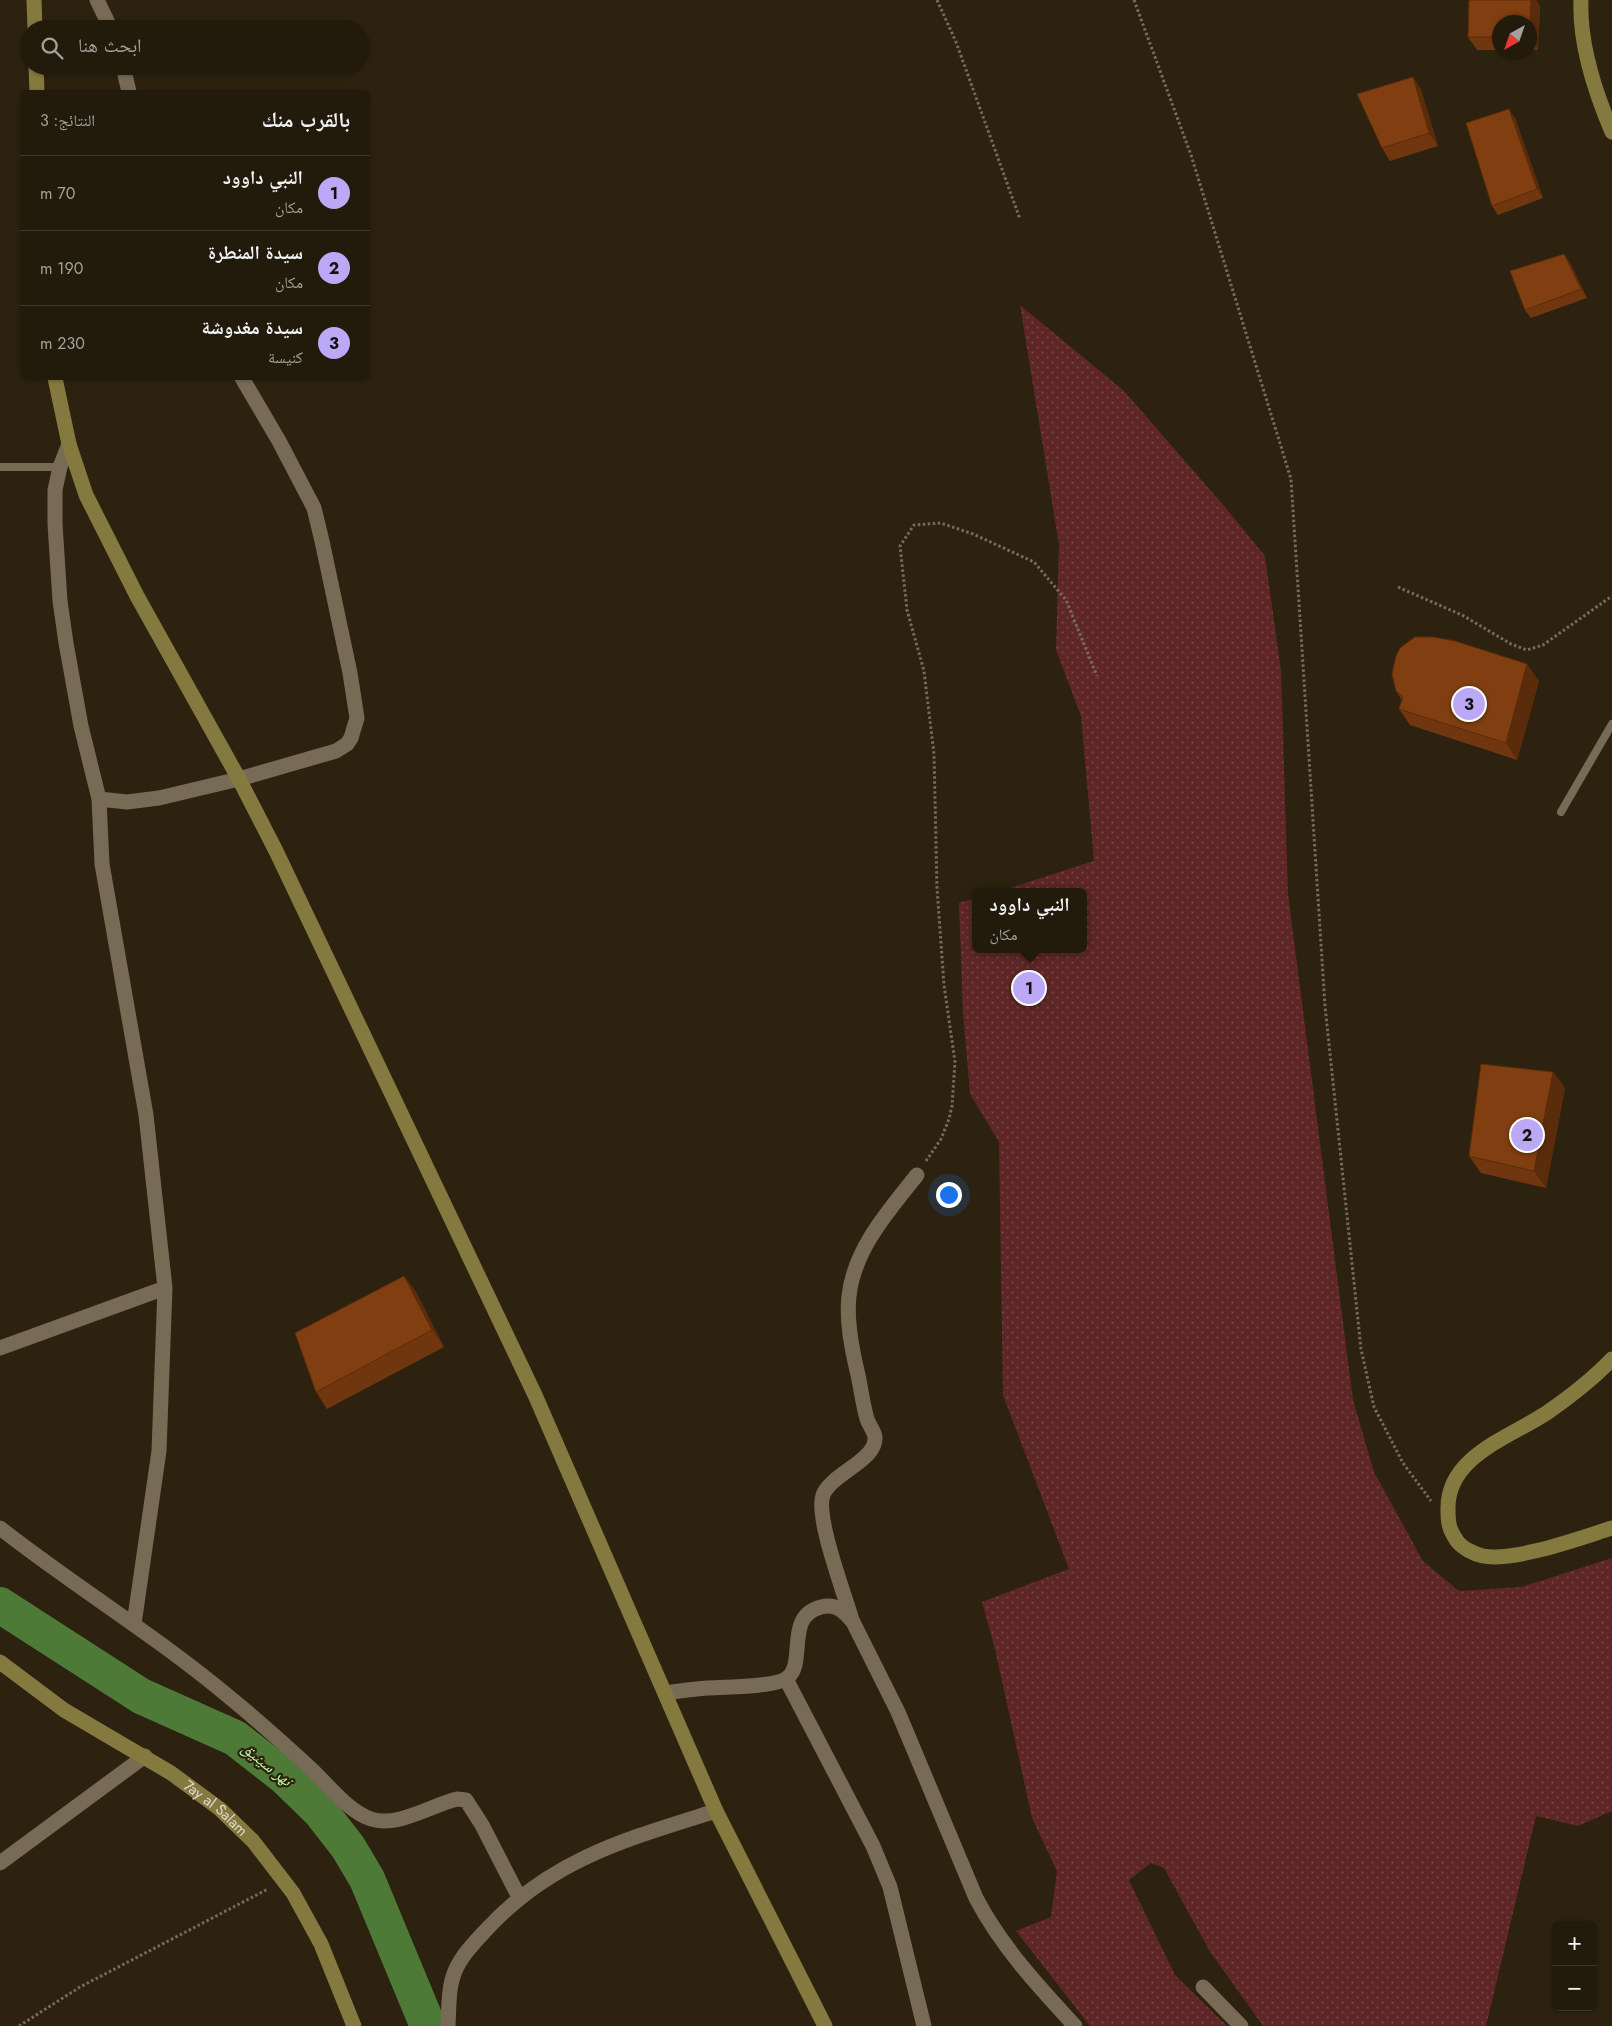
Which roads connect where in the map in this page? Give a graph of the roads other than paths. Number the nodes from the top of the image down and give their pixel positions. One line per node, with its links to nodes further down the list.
1 (34, 0): 4 (street)
2 (96, 0): 5 (street)
3 (1581, 0): 10 (street)
4 (35, 20)
5 (106, 20)
6 (36, 75): 8 (street)
7 (125, 75): 9 (street)
8 (37, 90)
9 (129, 90)
10 (1612, 132)
11 (55, 380): 13 (street)
12 (243, 380): 17 (street)
13 (69, 444): 15 (street); 17 (street)
14 (0, 467): 15 (lane)
15 (60, 467): 18 (street)
16 (1612, 724): 19 (lane)
17 (239, 779): 18 (street); 30 (street)
18 (99, 799): 21 (street)
19 (1561, 812)
20 (917, 1175): 26 (street)
21 (165, 1288): 22 (street); 27 (street)
22 (0, 1348)
23 (1612, 1359): 25 (street)
24 (0, 1528): 27 (street)
25 (1612, 1528)
26 (853, 1622): 29 (street); 40 (street)
27 (134, 1624): 34 (street)
28 (0, 1662): 31 (street, 7ay al Salam)
29 (786, 1680): 30 (street); 39 (street)
30 (665, 1692): 32 (street)
31 (145, 1756): 33 (street); 36 (street, 7ay al Salam)
32 (716, 1810): 34 (street); 38 (street)
33 (0, 1863)
34 (519, 1897): 37 (street)
35 (1203, 1986): 41 (street)
36 (354, 2026)
37 (448, 2026)
38 (825, 2026)
39 (924, 2026)
40 (1075, 2026)
41 (1241, 2026)

